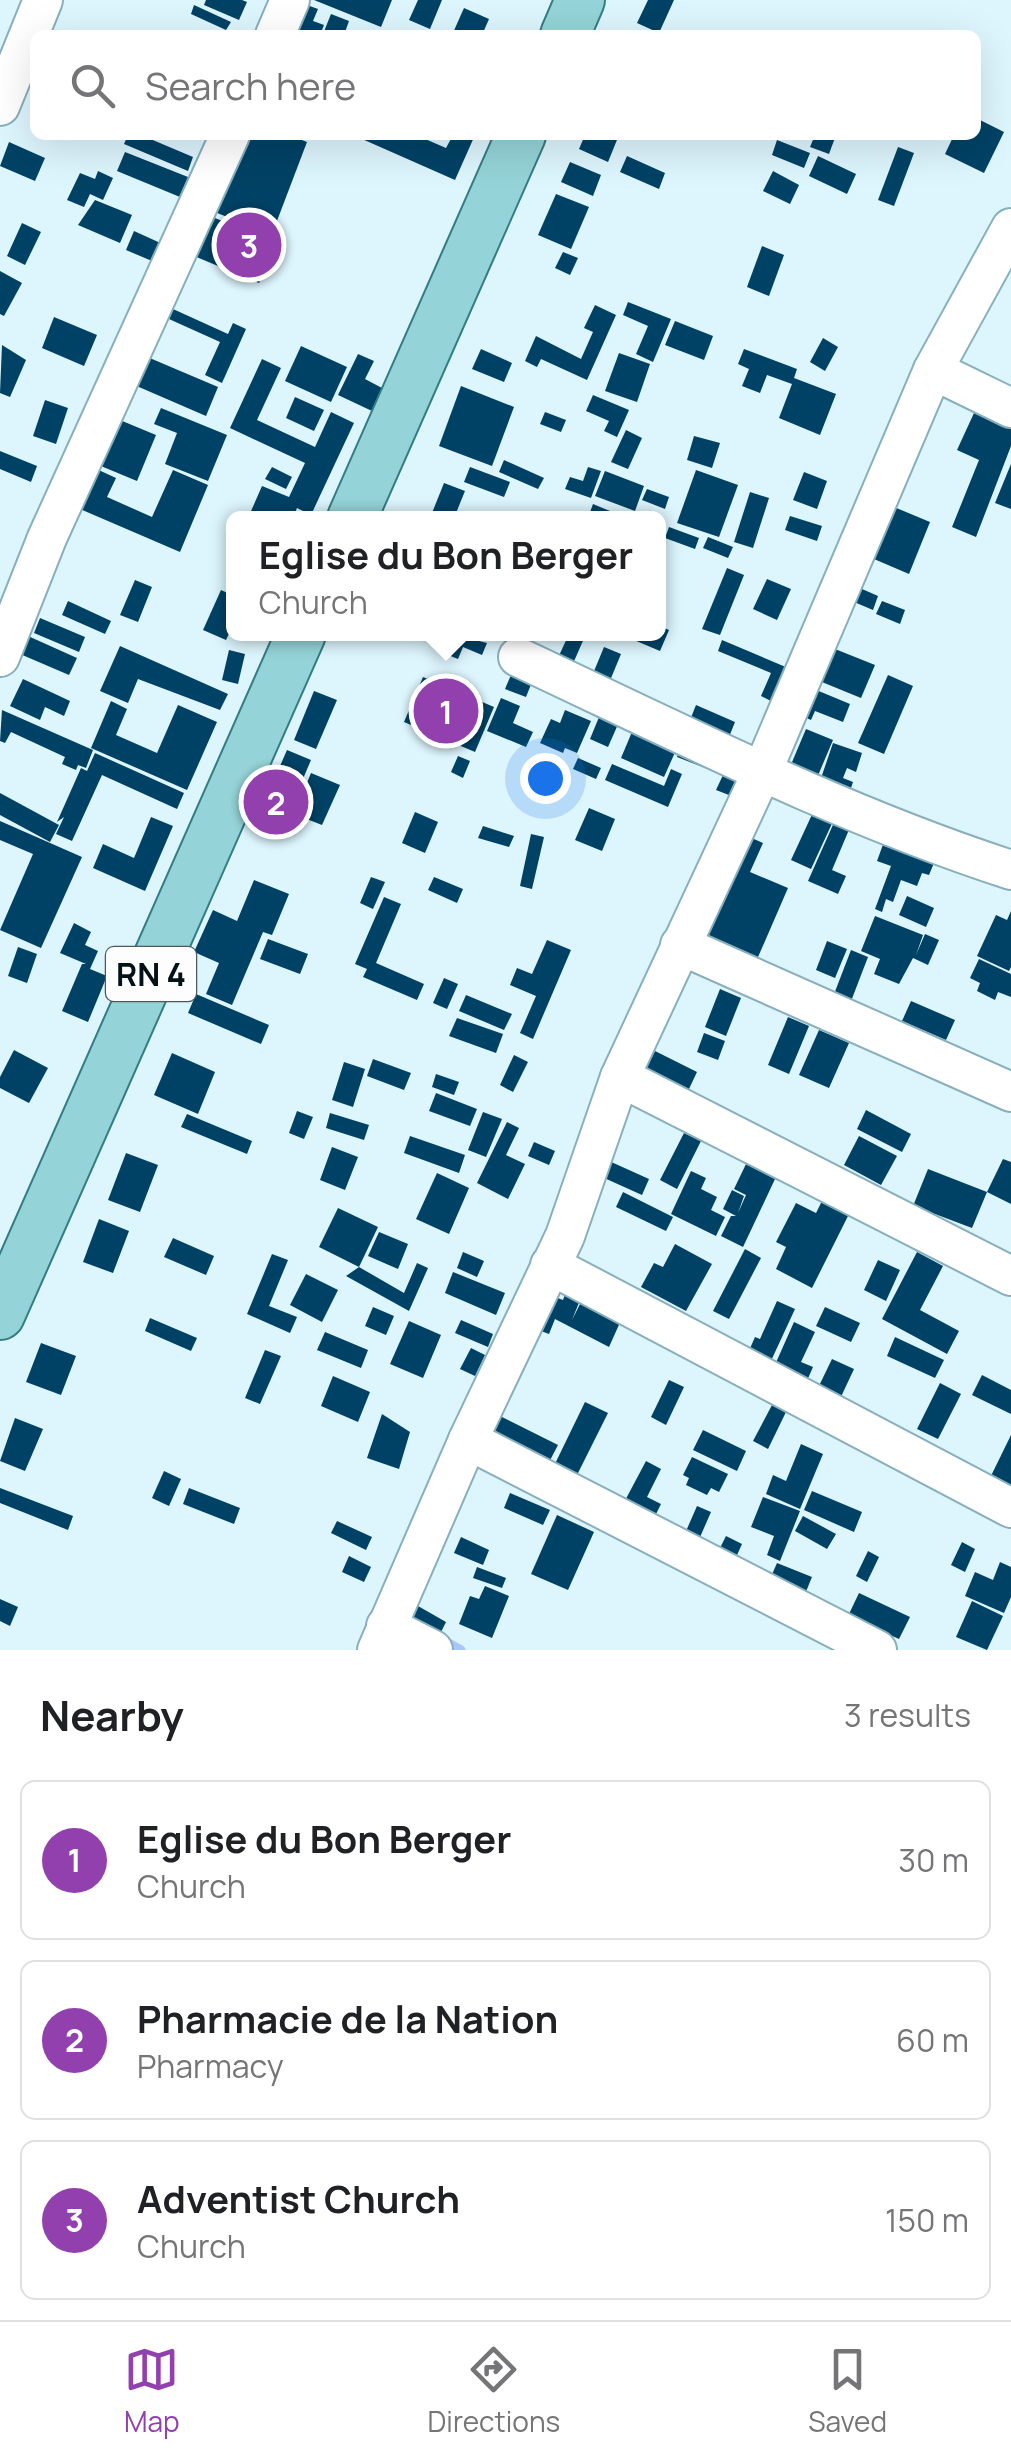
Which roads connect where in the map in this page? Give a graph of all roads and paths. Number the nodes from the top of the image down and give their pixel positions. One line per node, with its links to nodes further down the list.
1 (43, 0): 4 (street)
2 (290, 0): 5 (street)
3 (580, 0): 6 (main road)
4 (31, 30)
5 (276, 30)
6 (567, 30)
7 (30, 32): 8 (street)
8 (0, 106)
9 (228, 140): 16 (street)
10 (519, 140): 14 (main road)
11 (1011, 228): 12 (street)
12 (933, 370): 13 (street); 18 (street)
13 (1011, 408)
14 (355, 511)
15 (299, 641): 25 (main road, RN 4)
16 (0, 657)
17 (518, 657): 18 (street)
18 (762, 772): 19 (street); 20 (street)
19 (1011, 870)
20 (680, 945): 21 (street); 22 (street)
21 (620, 1078): 23 (street); 24 (street)
22 (1011, 1092)
23 (550, 1265): 26 (street); 27 (street)
24 (1011, 1276)
25 (0, 1315)
26 (468, 1440): 28 (street); 30 (street)
27 (1011, 1508)
28 (381, 1638): 29 (street)
29 (432, 1650)
30 (877, 1650)

